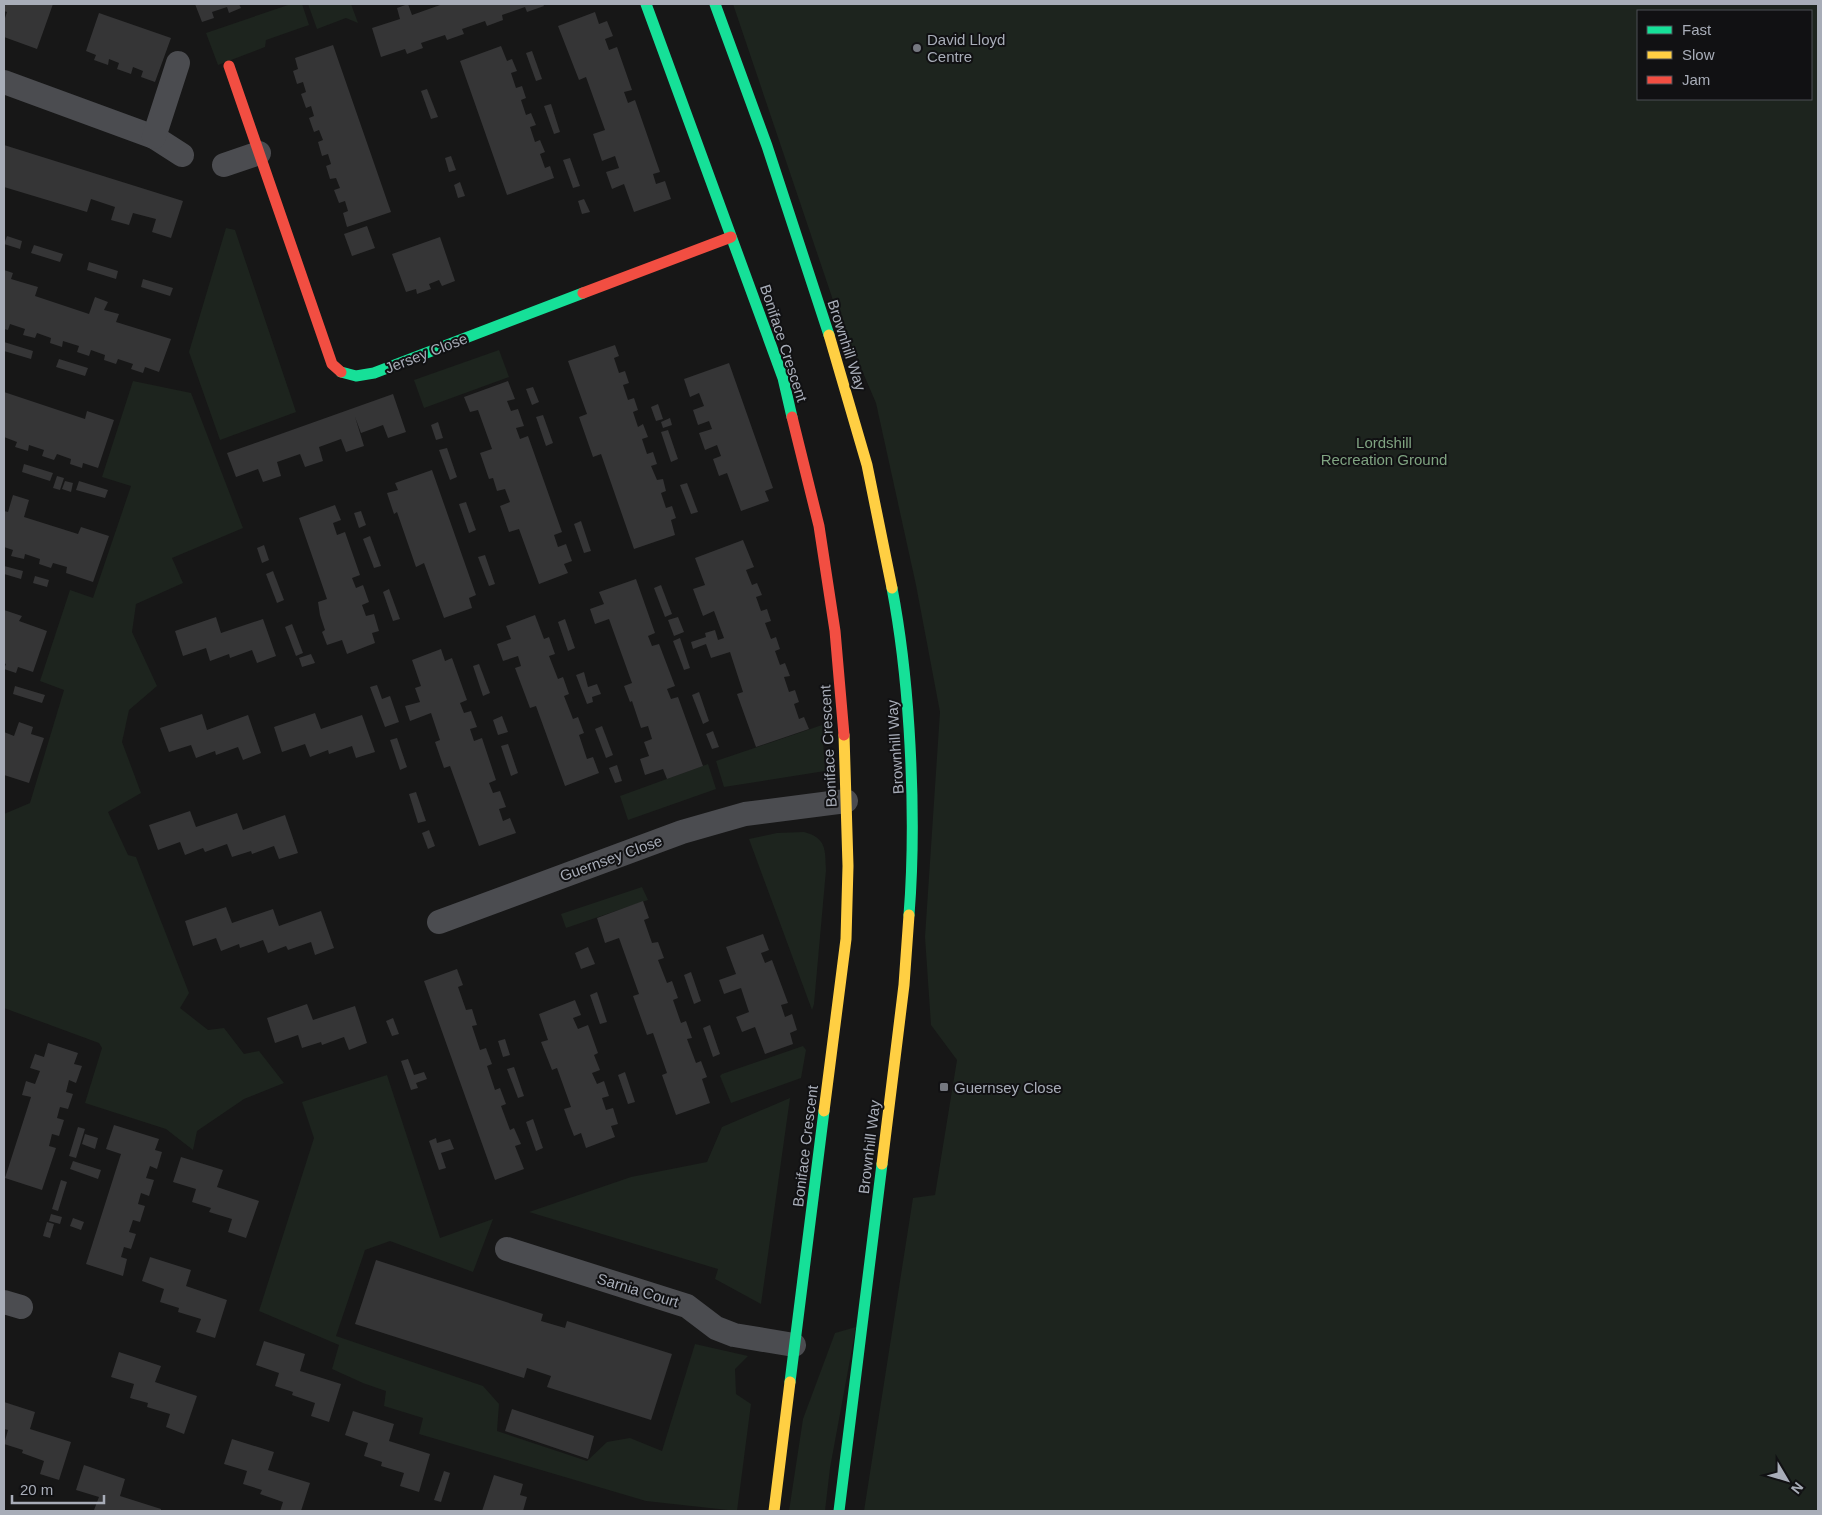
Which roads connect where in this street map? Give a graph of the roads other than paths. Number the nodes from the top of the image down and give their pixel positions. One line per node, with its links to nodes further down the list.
1 (646, 4): 10 (street, Boniface Crescent)
2 (715, 4): 16 (street, Brownhill Way)
3 (178, 63): 6 (street)
4 (229, 66): 7 (street, Jersey Close)
5 (4, 82): 6 (street)
6 (154, 137): 8 (street)
7 (259, 153): 9 (street); 10 (street, Jersey Close)
8 (182, 155)
9 (224, 165)
10 (731, 237): 11 (street, Boniface Crescent)
11 (846, 801): 12 (street, Guernsey Close); 14 (street, Boniface Crescent)
12 (438, 922)
13 (507, 1249): 14 (street, Sarnia Court)
14 (794, 1345): 15 (street, Boniface Crescent)
15 (774, 1511)
16 (839, 1511)

